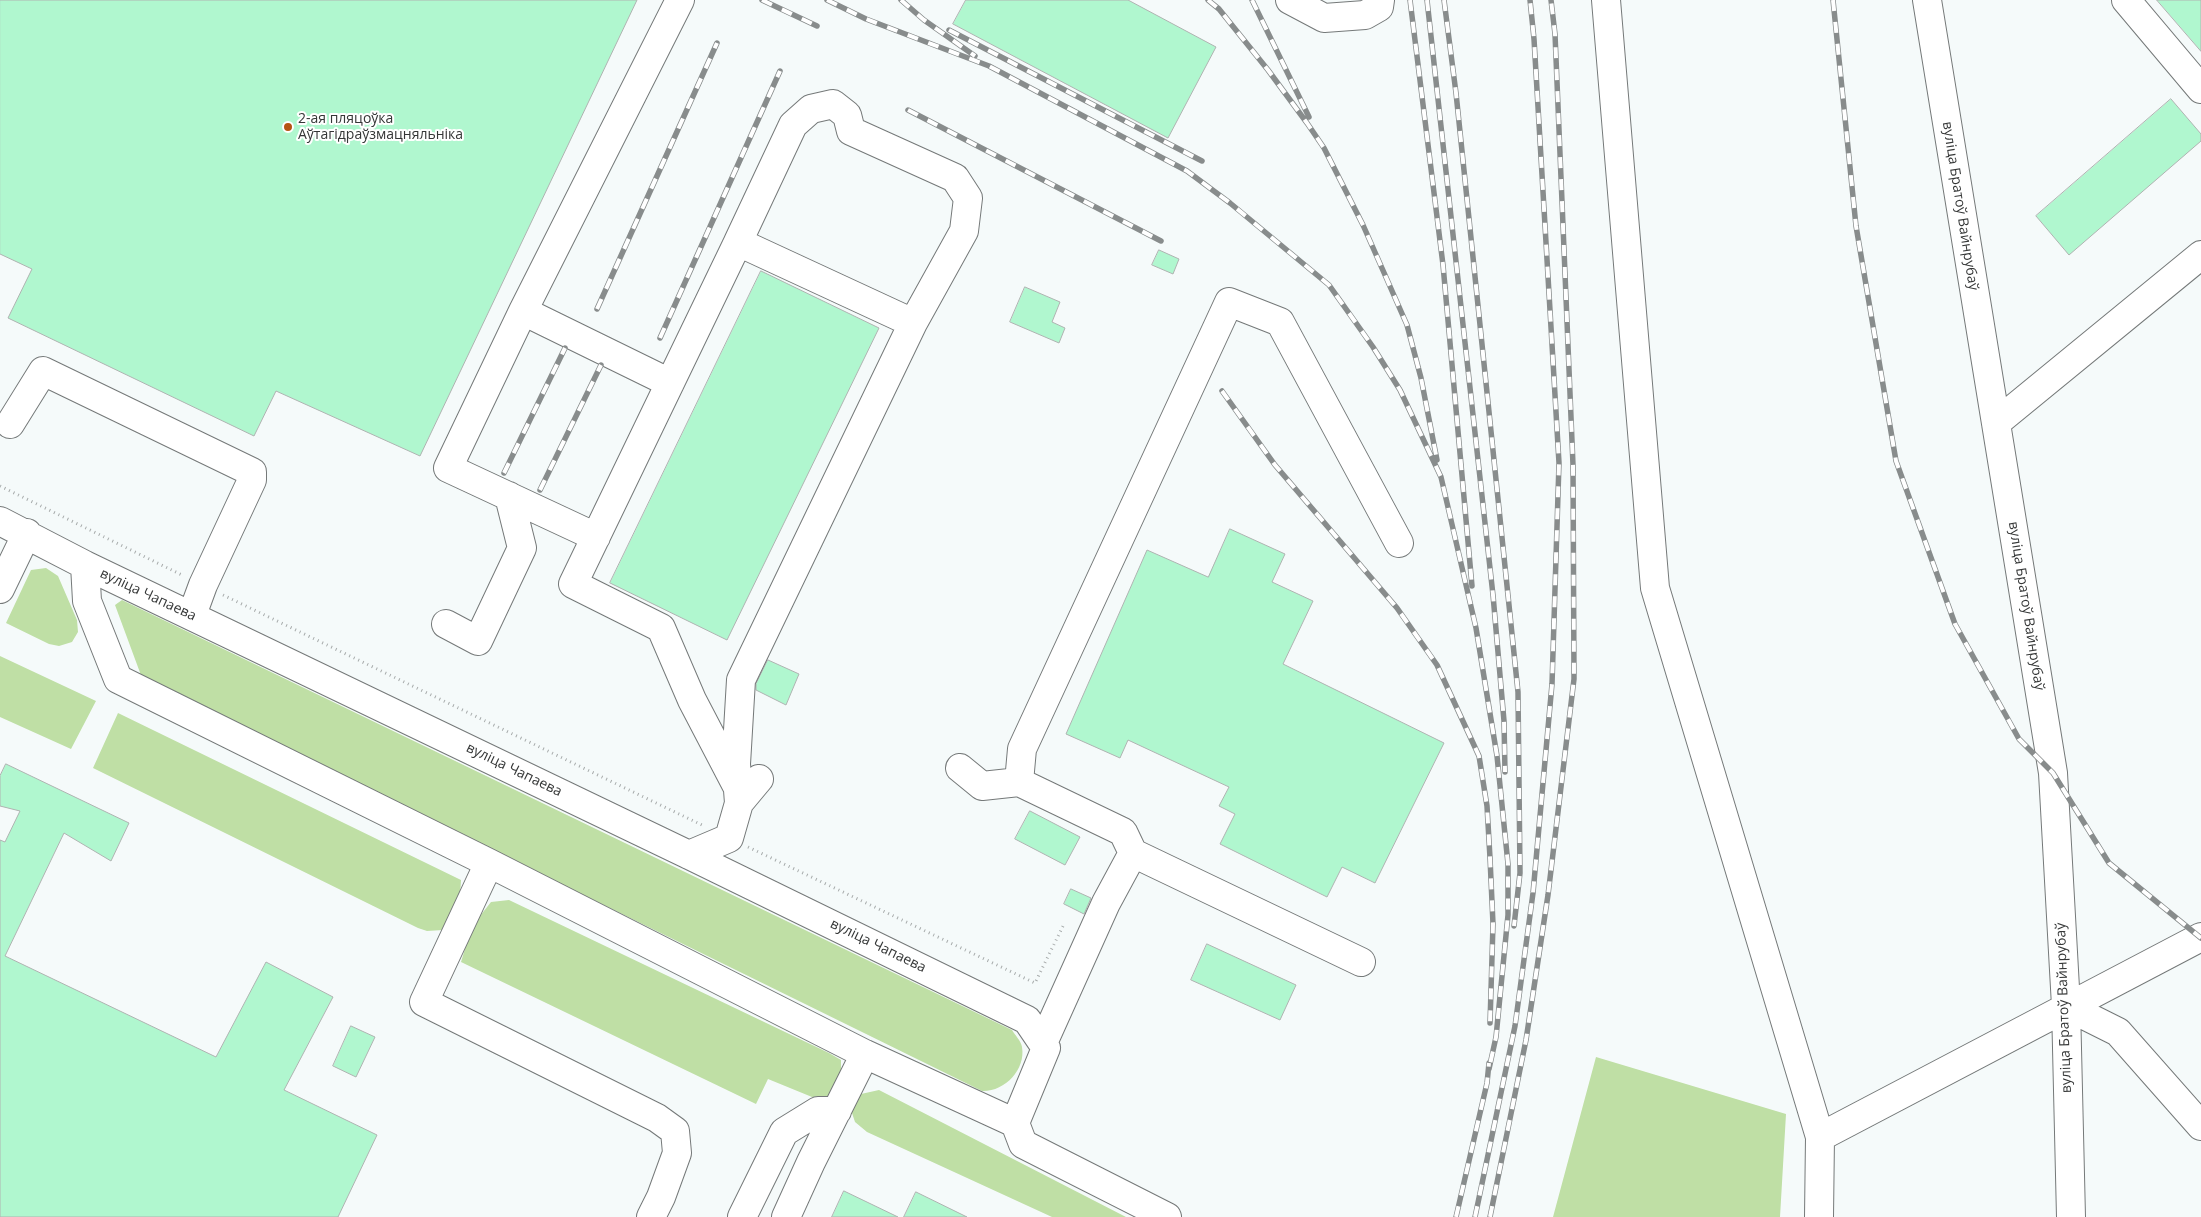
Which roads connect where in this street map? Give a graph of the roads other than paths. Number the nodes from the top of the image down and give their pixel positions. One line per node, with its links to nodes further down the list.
1 (680, 0): 10 (street)
2 (1290, 0): 3 (street)
3 (1380, 0)
4 (1606, 0): 38 (street)
5 (1927, 0): 13 (street, вуліца Братоў Вайнрубаў)
6 (2126, 0): 7 (street)
7 (2201, 89)
8 (738, 242): 11 (street); 11 (street); 12 (street)
9 (2201, 255): 13 (street)
10 (523, 311): 12 (street); 15 (street)
11 (913, 324): 26 (street)
12 (670, 383): 18 (street)
13 (1996, 423): 32 (street, вуліца Братоў Вайнрубаў)
14 (3, 429): 22 (street)
15 (509, 496): 18 (street); 23 (street)
16 (0, 521): 17 (street, вуліца Чапаева)
17 (27, 533): 20 (street, вуліца Чапаева); 21 (street)
18 (596, 537): 26 (street)
19 (1399, 543): 25 (street)
20 (85, 565): 22 (street, вуліца Чапаева); 29 (street)
21 (0, 589)
22 (192, 615): 28 (street, вуліца Чапаева)
23 (446, 624)
24 (960, 768): 25 (street)
25 (1019, 782): 27 (street)
26 (746, 791): 28 (street)
27 (1133, 853): 31 (street); 33 (street)
28 (690, 855): 33 (street, вуліца Чапаева)
29 (489, 862): 34 (street); 39 (street)
30 (2201, 937): 32 (street)
31 (1362, 962)
32 (2066, 1006): 37 (street); 38 (street); 44 (street, вуліца Братоў Вайнрубаў)
33 (1043, 1043): 36 (street)
34 (865, 1054): 35 (street); 36 (street)
35 (837, 1111): 40 (street); 41 (street)
36 (1015, 1124): 42 (street)
37 (2201, 1126)
38 (1820, 1137): 43 (street)
39 (651, 1217)
40 (742, 1217)
41 (786, 1217)
42 (1167, 1217)
43 (1819, 1217)
44 (2071, 1217)

